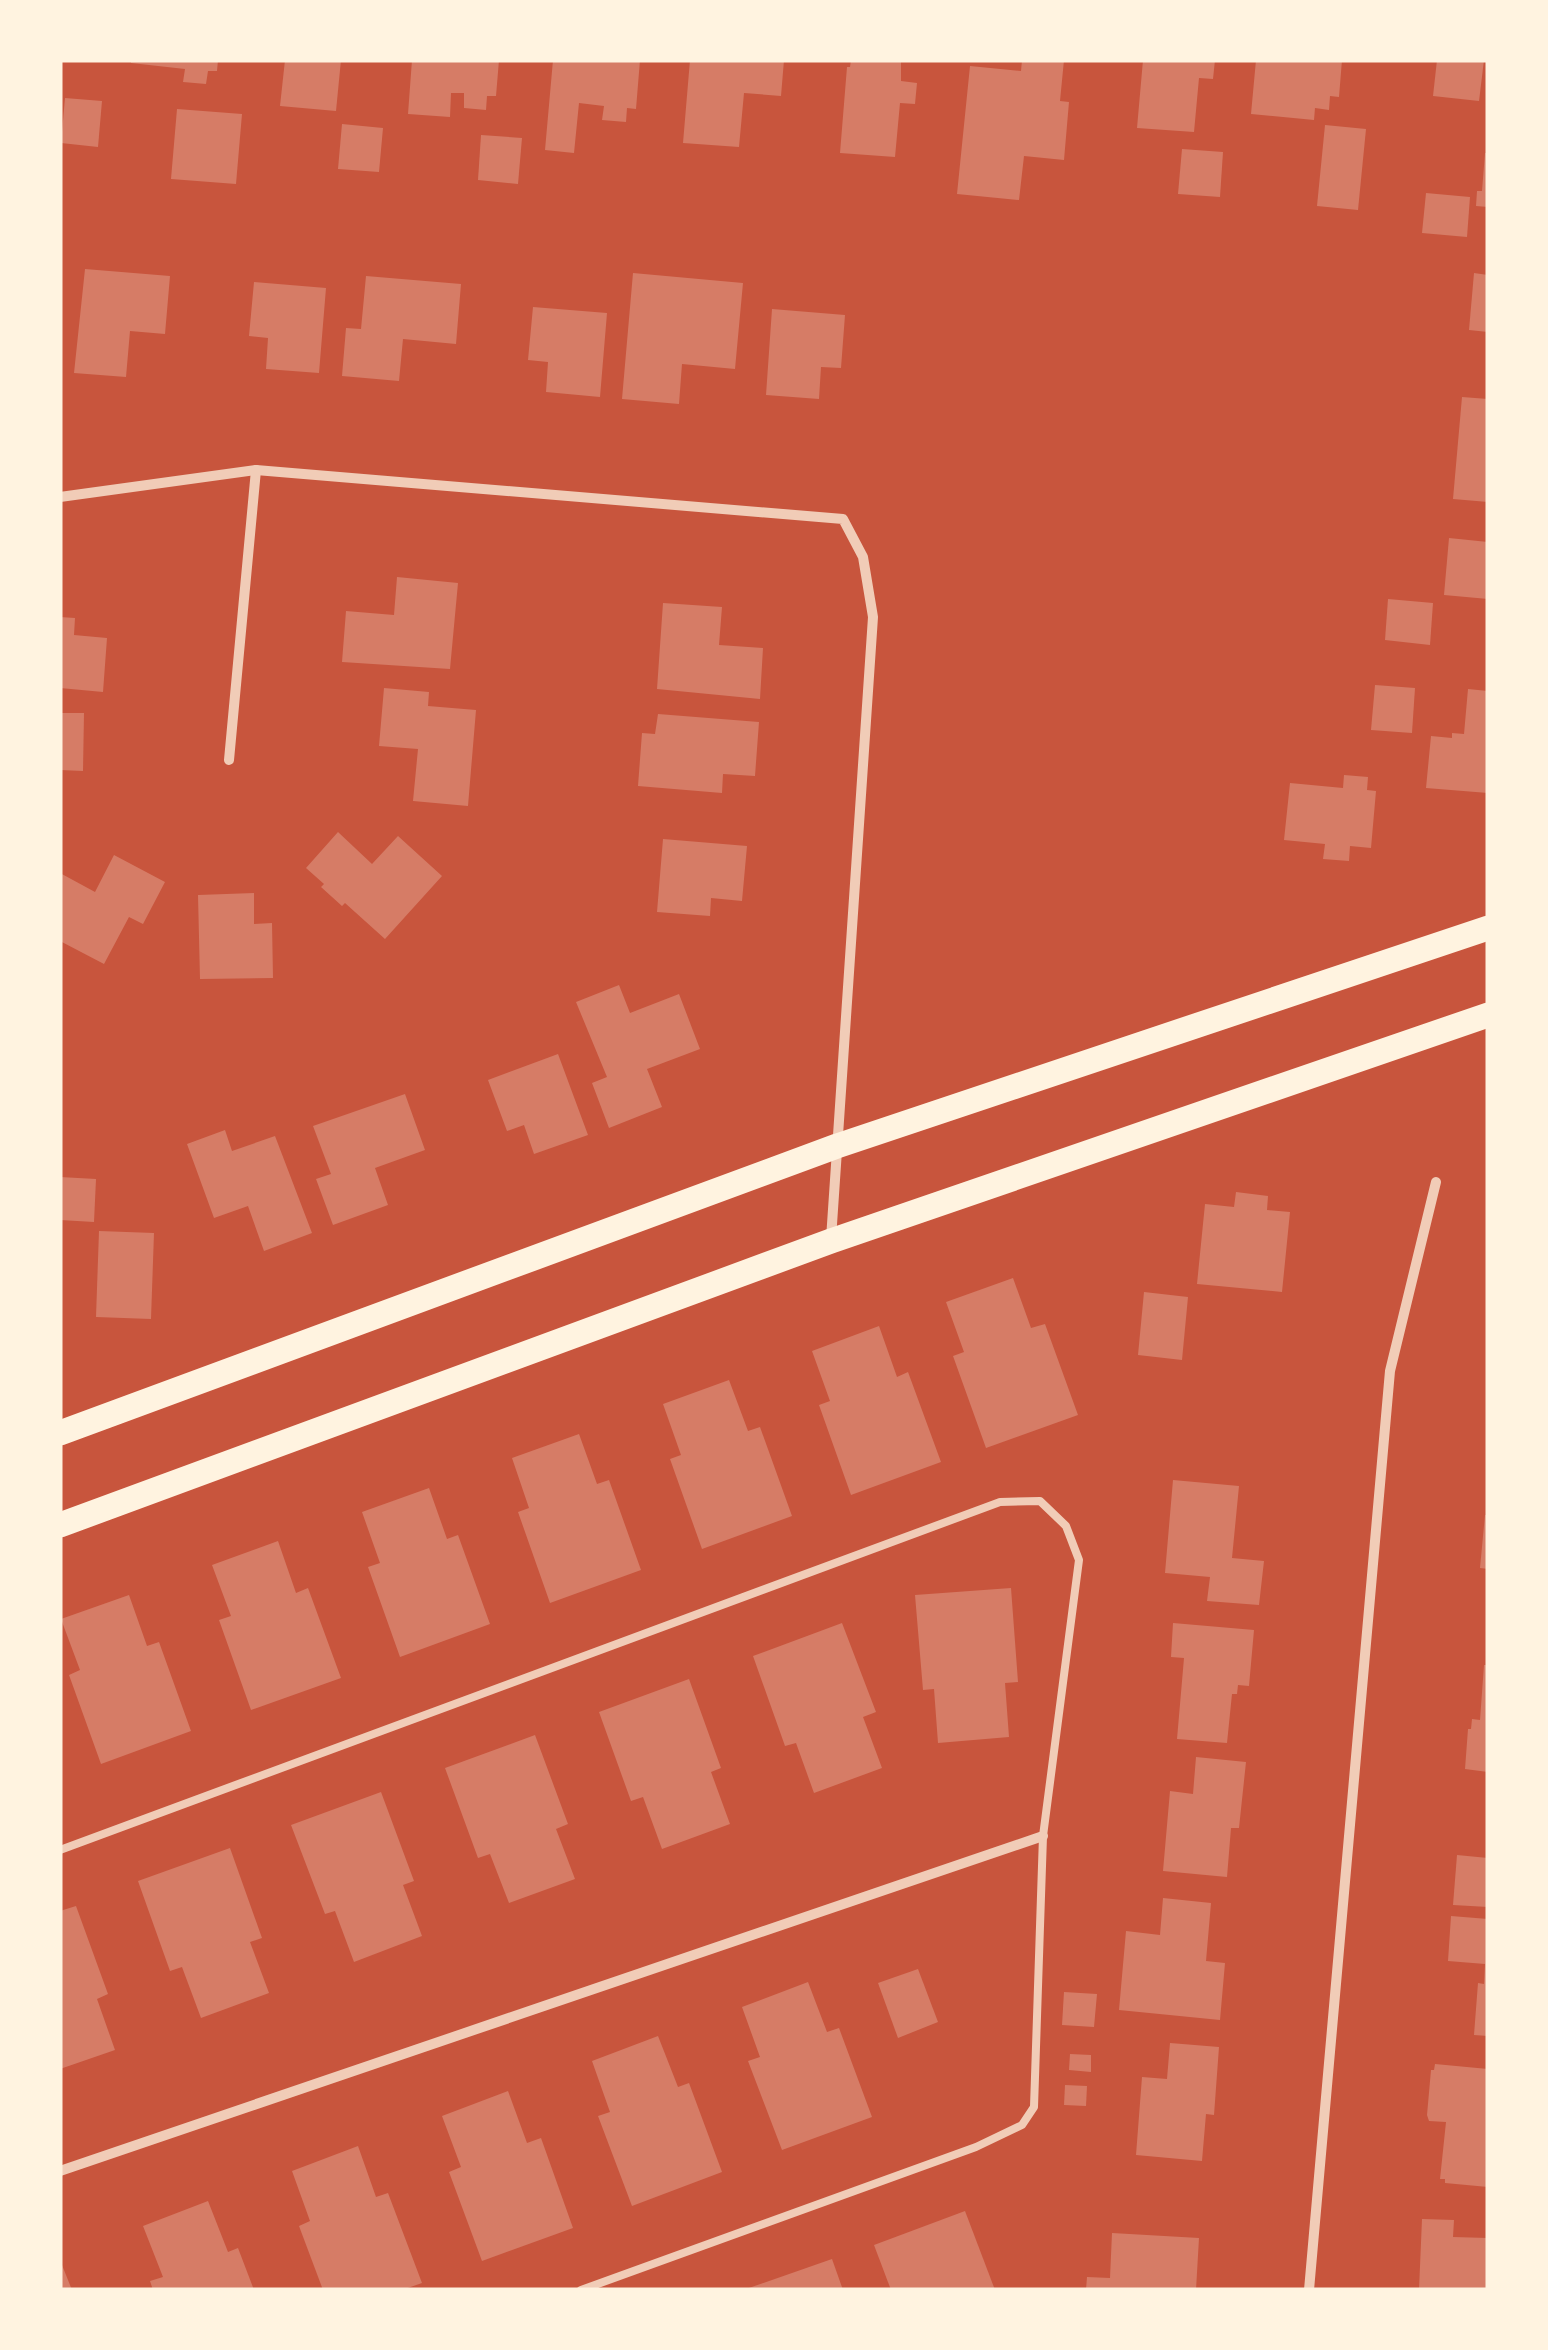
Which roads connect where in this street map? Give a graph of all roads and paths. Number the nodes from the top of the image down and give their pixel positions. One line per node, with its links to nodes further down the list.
1 (256, 470): 2 (street); 3 (street); 6 (street)
2 (60, 497)
3 (228, 760)
4 (1488, 928): 6 (main road)
5 (1488, 1016): 8 (main road)
6 (837, 1146): 8 (street); 9 (main road)
7 (1436, 1182): 15 (street)
8 (830, 1241): 10 (main road)
9 (60, 1433)
10 (60, 1524)
11 (1043, 1836): 12 (lane); 13 (street); 14 (lane)
12 (60, 1850)
13 (60, 2171)
14 (580, 2290)
15 (1309, 2290)

